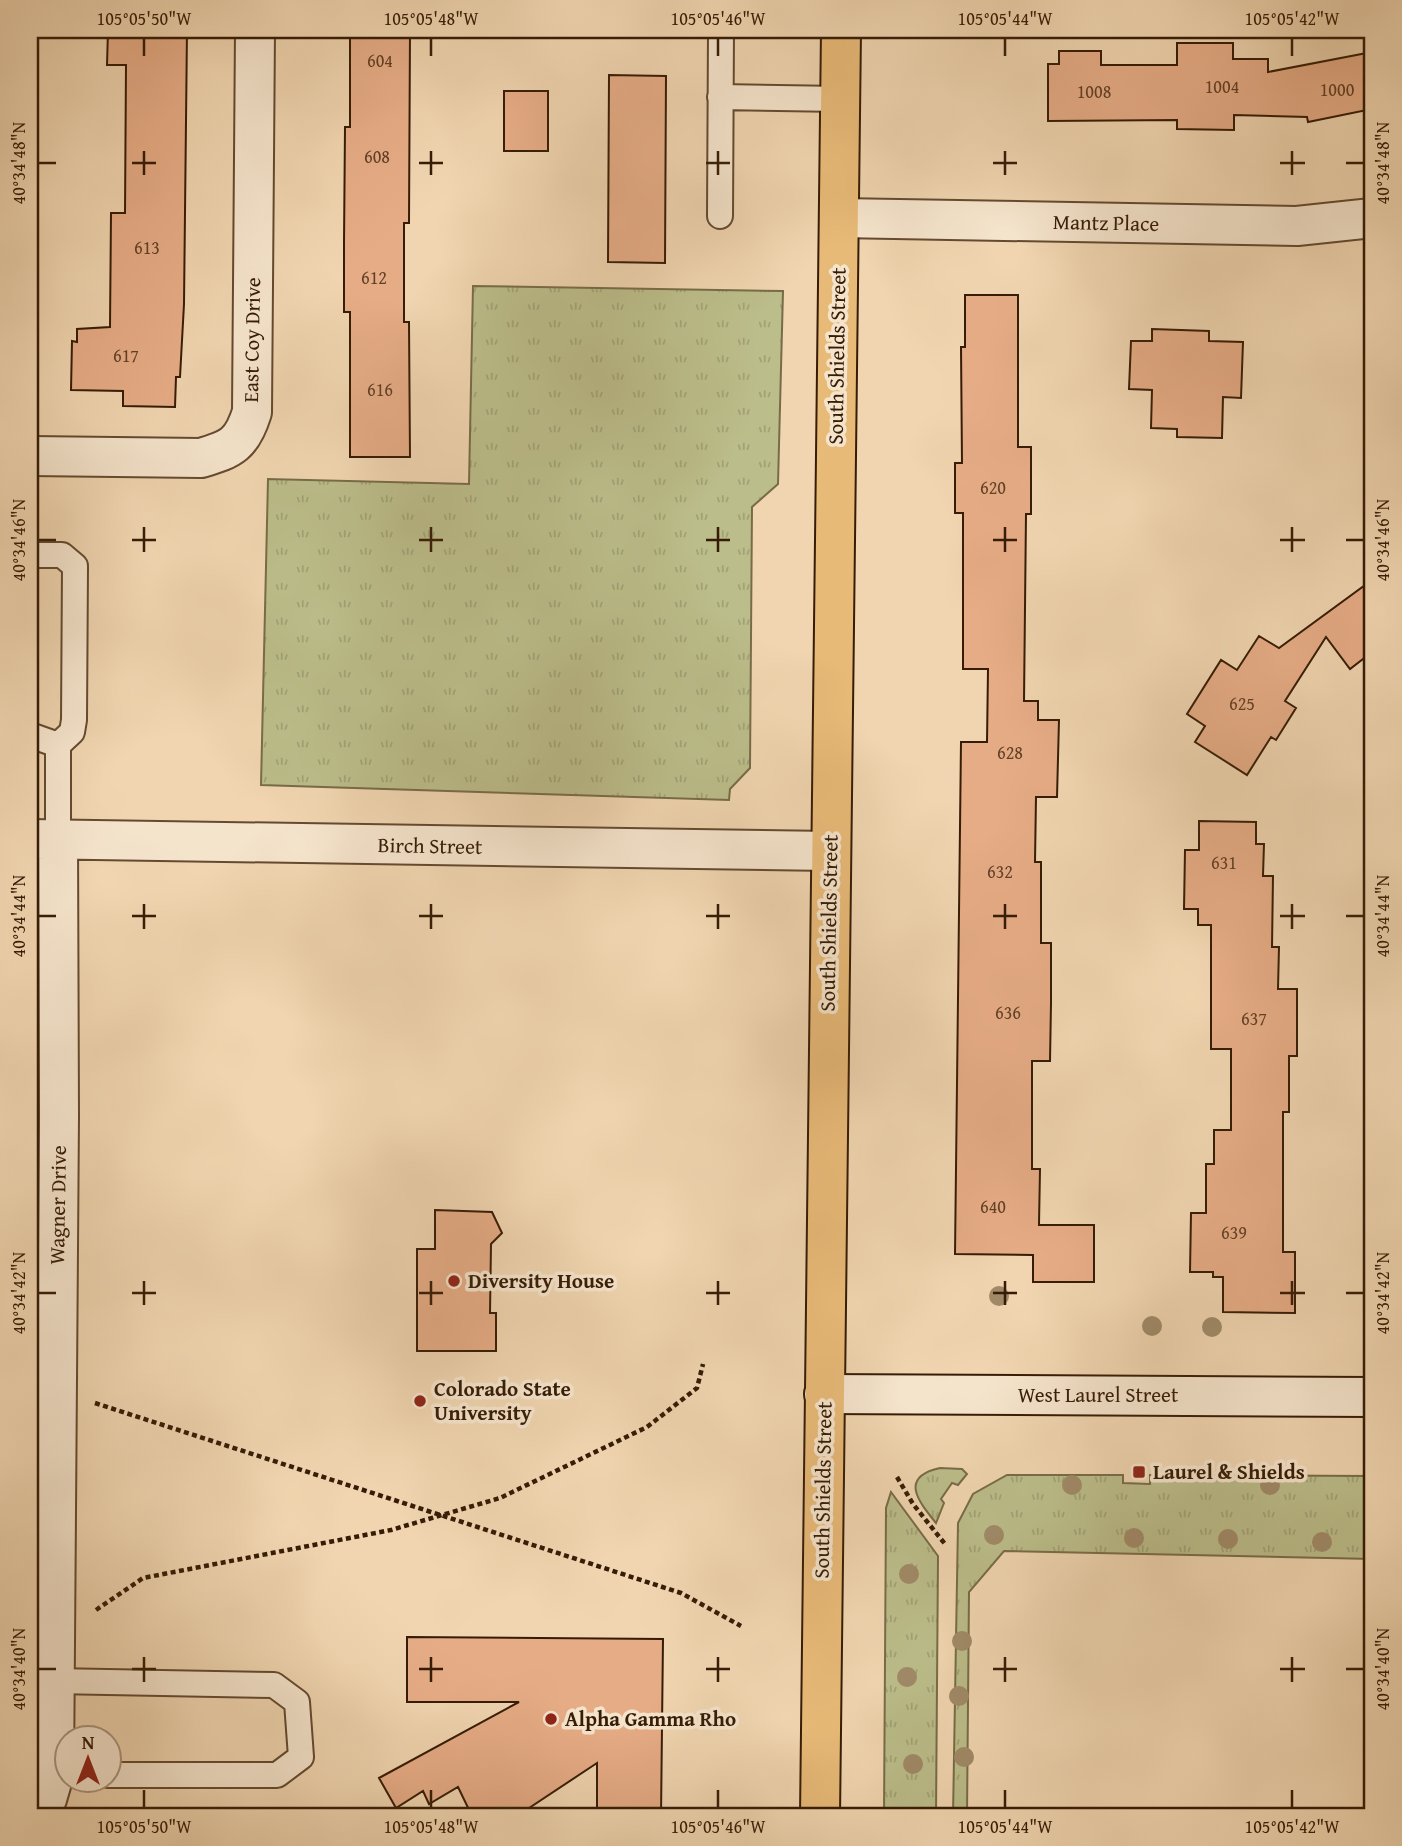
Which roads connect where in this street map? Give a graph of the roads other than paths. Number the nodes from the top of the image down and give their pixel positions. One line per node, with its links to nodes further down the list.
1 (256, 30): 9 (street, East Coy Drive)
2 (721, 30): 4 (lane)
3 (841, 30): 5 (main road, South Shields Street)
4 (720, 97): 5 (lane); 6 (lane)
5 (841, 99): 7 (main road, South Shields Street)
6 (720, 216)
7 (839, 218): 8 (street, Mantz Place); 14 (main road, South Shields Street)
8 (1372, 218)
9 (34, 456)
10 (30, 555): 12 (lane)
11 (30, 735): 12 (lane)
12 (58, 745): 13 (lane)
13 (44, 839): 14 (street, Birch Street); 17 (street, Wagner Drive)
14 (830, 851): 15 (main road, South Shields Street)
15 (824, 1394): 16 (street, West Laurel Street); 22 (main road, South Shields Street)
16 (1372, 1396)
17 (53, 1681): 18 (street, Wagner Drive); 19 (lane)
18 (56, 1724)
19 (122, 1775)
20 (52, 1790): 21 (street, Wagner Drive)
21 (33, 1816)
22 (820, 1816)

